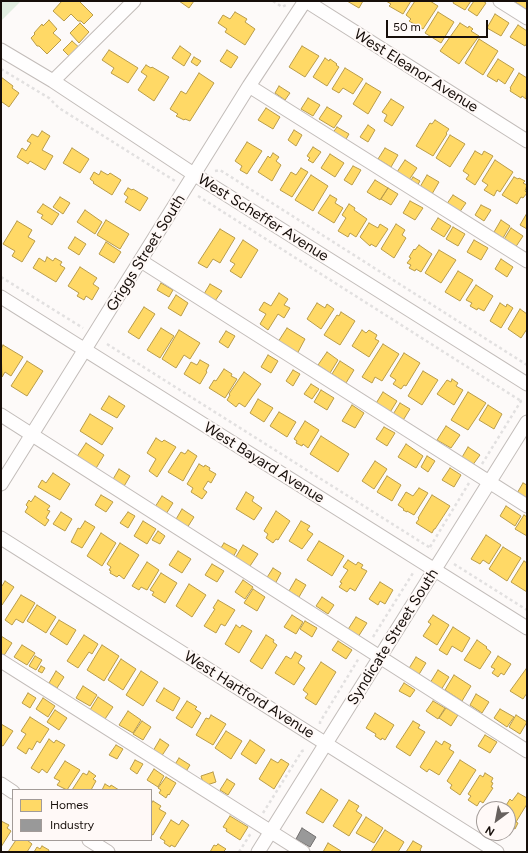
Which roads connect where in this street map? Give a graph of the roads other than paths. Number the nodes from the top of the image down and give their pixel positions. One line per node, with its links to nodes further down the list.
1 (134, 1): 6 (street)
2 (305, 1): 7 (street, Griggs Street South); 8 (street, West Eleanor Avenue)
3 (500, 1): 4 (street)
4 (527, 18)
5 (1, 50): 6 (street, West Scheffer Avenue)
6 (53, 81): 9 (street, West Scheffer Avenue)
7 (249, 86): 9 (street, Griggs Street South); 11 (street)
8 (527, 141)
9 (195, 175): 10 (street, Griggs Street South); 14 (street, West Scheffer Avenue)
10 (141, 261): 13 (street, Griggs Street South); 18 (street)
11 (527, 261)
12 (1, 297): 13 (street, West Bayard Avenue)
13 (85, 350): 17 (street, Griggs Street South); 22 (street, West Bayard Avenue)
14 (527, 384)
15 (1, 415): 17 (street)
16 (527, 422): 18 (street, Syndicate Street South)
17 (32, 435): 19 (street, Griggs Street South); 24 (street)
18 (490, 482): 20 (street); 22 (street, Syndicate Street South)
19 (1, 484)
20 (527, 506)
21 (1, 538): 26 (street, West Hartford Avenue)
22 (435, 570): 23 (street, West Bayard Avenue); 24 (street, Syndicate Street South)
23 (527, 628)
24 (380, 658): 26 (street, Syndicate Street South); 27 (street)
25 (1, 661): 30 (street)
26 (326, 744): 30 (street, Syndicate Street South); 35 (street, West Hartford Avenue)
27 (527, 751)
28 (1, 784): 29 (street)
29 (12, 791)
30 (271, 832): 33 (street, Syndicate Street South); 34 (street)
31 (91, 841): 32 (street)
32 (108, 852)
33 (258, 852)
34 (303, 852)
35 (497, 852)

